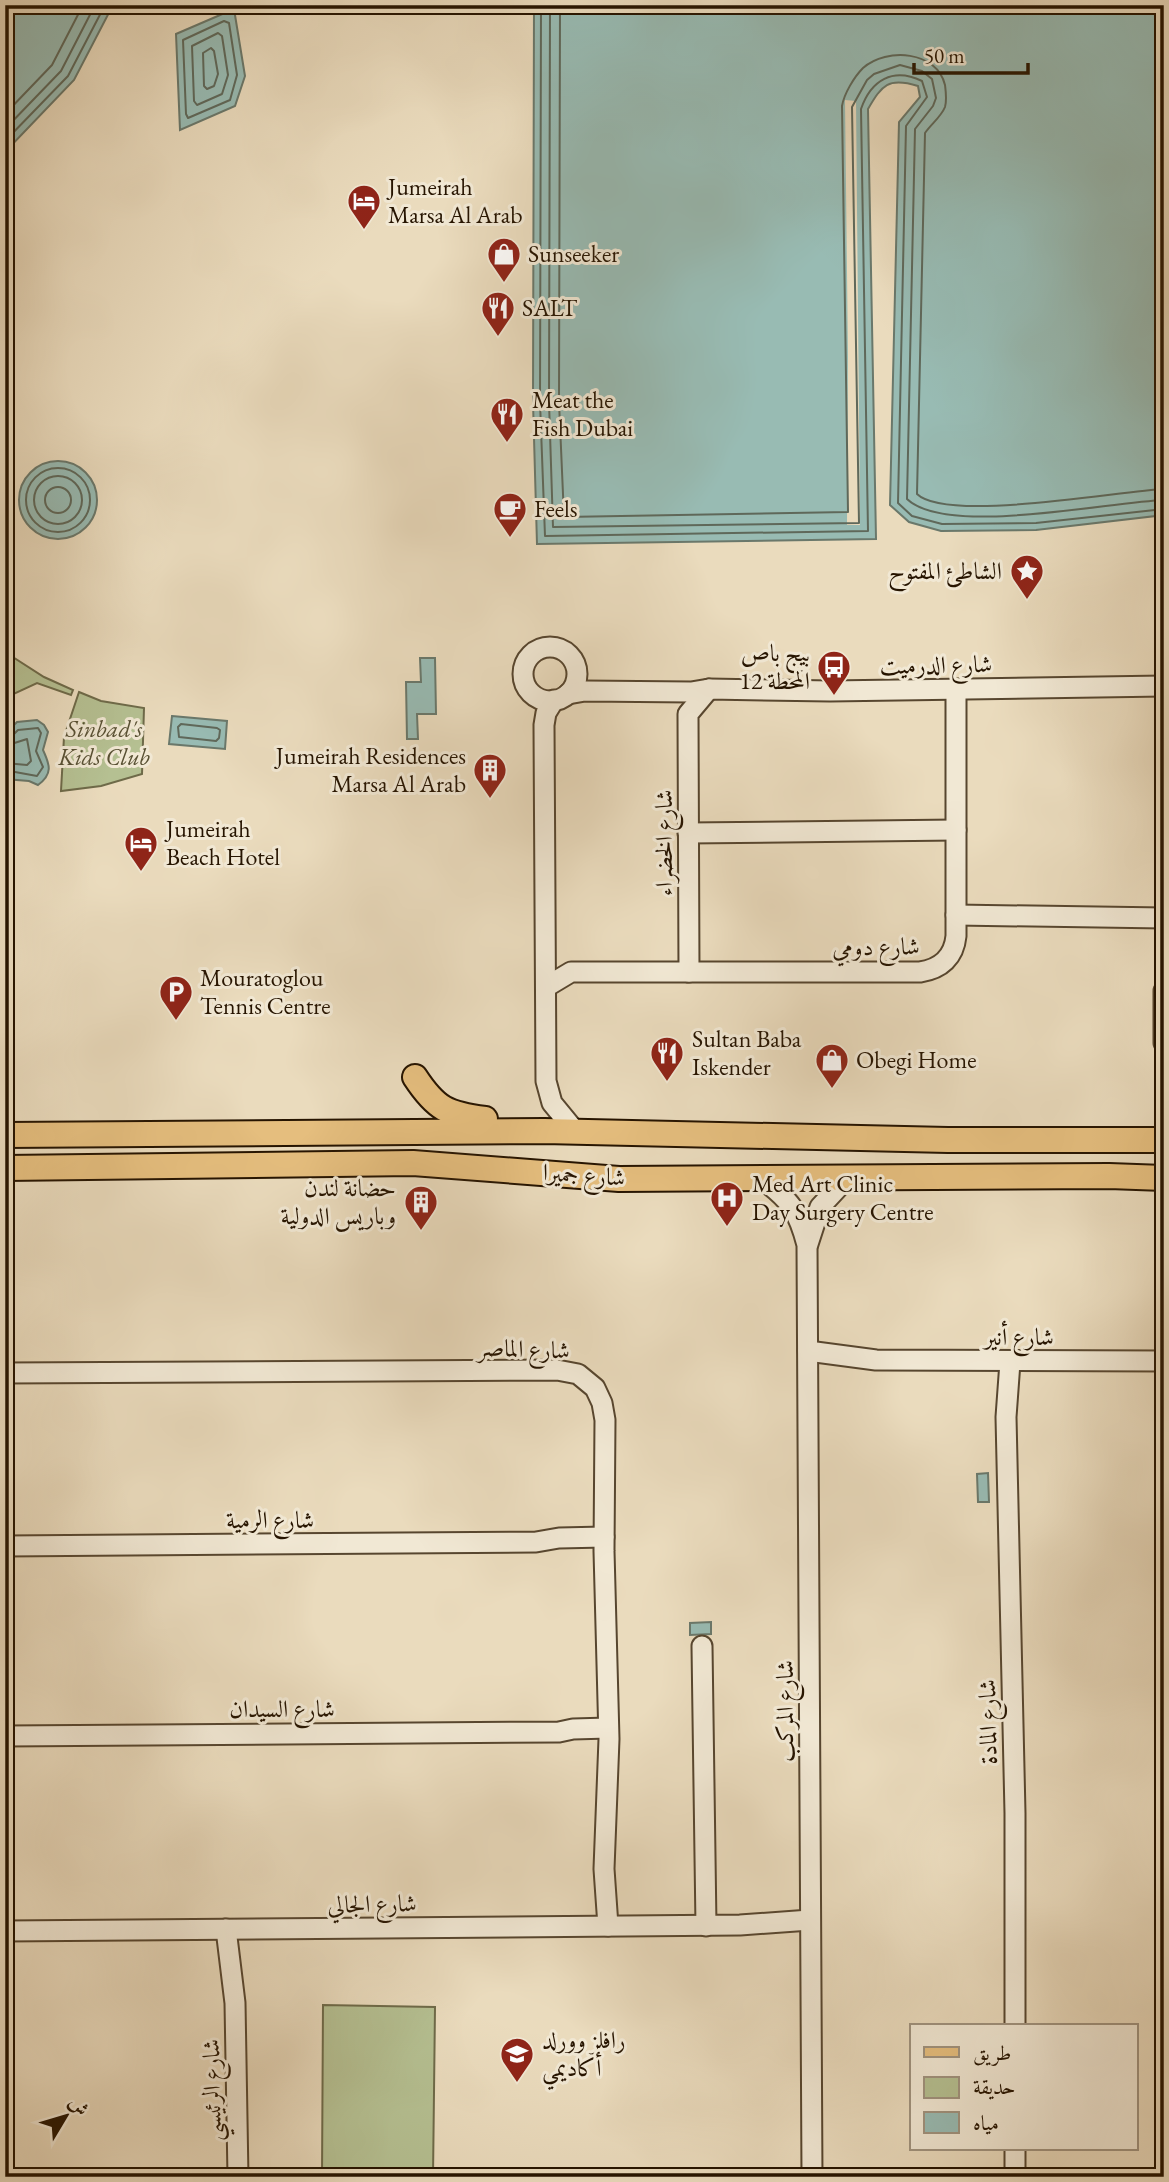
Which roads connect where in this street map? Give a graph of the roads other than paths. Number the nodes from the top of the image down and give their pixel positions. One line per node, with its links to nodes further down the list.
1 (577, 671): 3 (street, شارع الدرميت); 6 (street); 6 (street, شارع الدرميت)
2 (1164, 686): 4 (street, شارع الدرميت)
3 (709, 689): 4 (street, شارع الدرميت); 5 (street, شارع الدرميت); 7 (street)
4 (957, 689): 8 (street, شارع دومي)
5 (666, 692): 6 (street, شارع الدرميت); 7 (street)
6 (561, 697): 12 (street)
7 (688, 714): 9 (street, شارع الخضراء)
8 (956, 830): 9 (street); 10 (street, شارع دومي)
9 (688, 833): 14 (street, شارع الخضراء)
10 (956, 915): 11 (street); 14 (street, شارع دومي)
11 (1164, 918)
12 (545, 955): 13 (street); 15 (street)
13 (571, 972): 14 (street, شارع دومي); 15 (street, شارع دومي)
14 (689, 972)
15 (545, 987): 21 (street)
16 (1164, 990): 17 (street)
17 (1164, 1043)
18 (415, 1077): 20 (main road)
19 (101, 1114): 23 (main road)
20 (544, 1130): 21 (main road, شارع جميرا); 22 (main road, شارع جميرا); 27 (main road)
21 (575, 1131): 25 (main road, شارع جميرا)
22 (414, 1132): 23 (main road, شارع جميرا); 26 (main road)
23 (123, 1134): 24 (main road, شارع جميرا)
24 (5, 1135)
25 (1164, 1140)
26 (321, 1163): 27 (main road, شارع جميرا); 28 (main road, شارع جميرا)
27 (450, 1165): 31 (main road, شارع جميرا)
28 (5, 1168)
29 (846, 1178): 30 (main road, شارع جميرا); 31 (main road, شارع جميرا); 32 (street, شارع المركب)
30 (1164, 1178)
31 (762, 1179): 32 (street, شارع المركب)
32 (807, 1245): 33 (street, شارع المركب)
33 (808, 1358): 35 (street, شارع أنير); 44 (street, شارع المركب)
34 (1164, 1361): 35 (street, شارع أنير)
35 (1003, 1362): 47 (street, شارع المادة)
36 (5, 1373): 37 (street, شارع الماصر)
37 (604, 1544): 38 (street, شارع الرمية); 40 (street, شارع الماصر)
38 (5, 1546)
39 (702, 1646): 43 (street)
40 (609, 1733): 41 (street, شارع السيدان); 42 (street, شارع الماصر)
41 (5, 1736)
42 (602, 1926): 43 (street, شارع الجالي); 45 (street, شارع الجالي)
43 (706, 1926): 44 (street, شارع الجالي)
44 (810, 1927): 50 (street, شارع المركب)
45 (234, 1929): 46 (street, شارع الجالي); 49 (street, شارع الرئيسي)
46 (5, 1931)
47 (1015, 2024)
48 (1015, 2150): 51 (street)
49 (238, 2177)
50 (812, 2177)
51 (1015, 2177)

